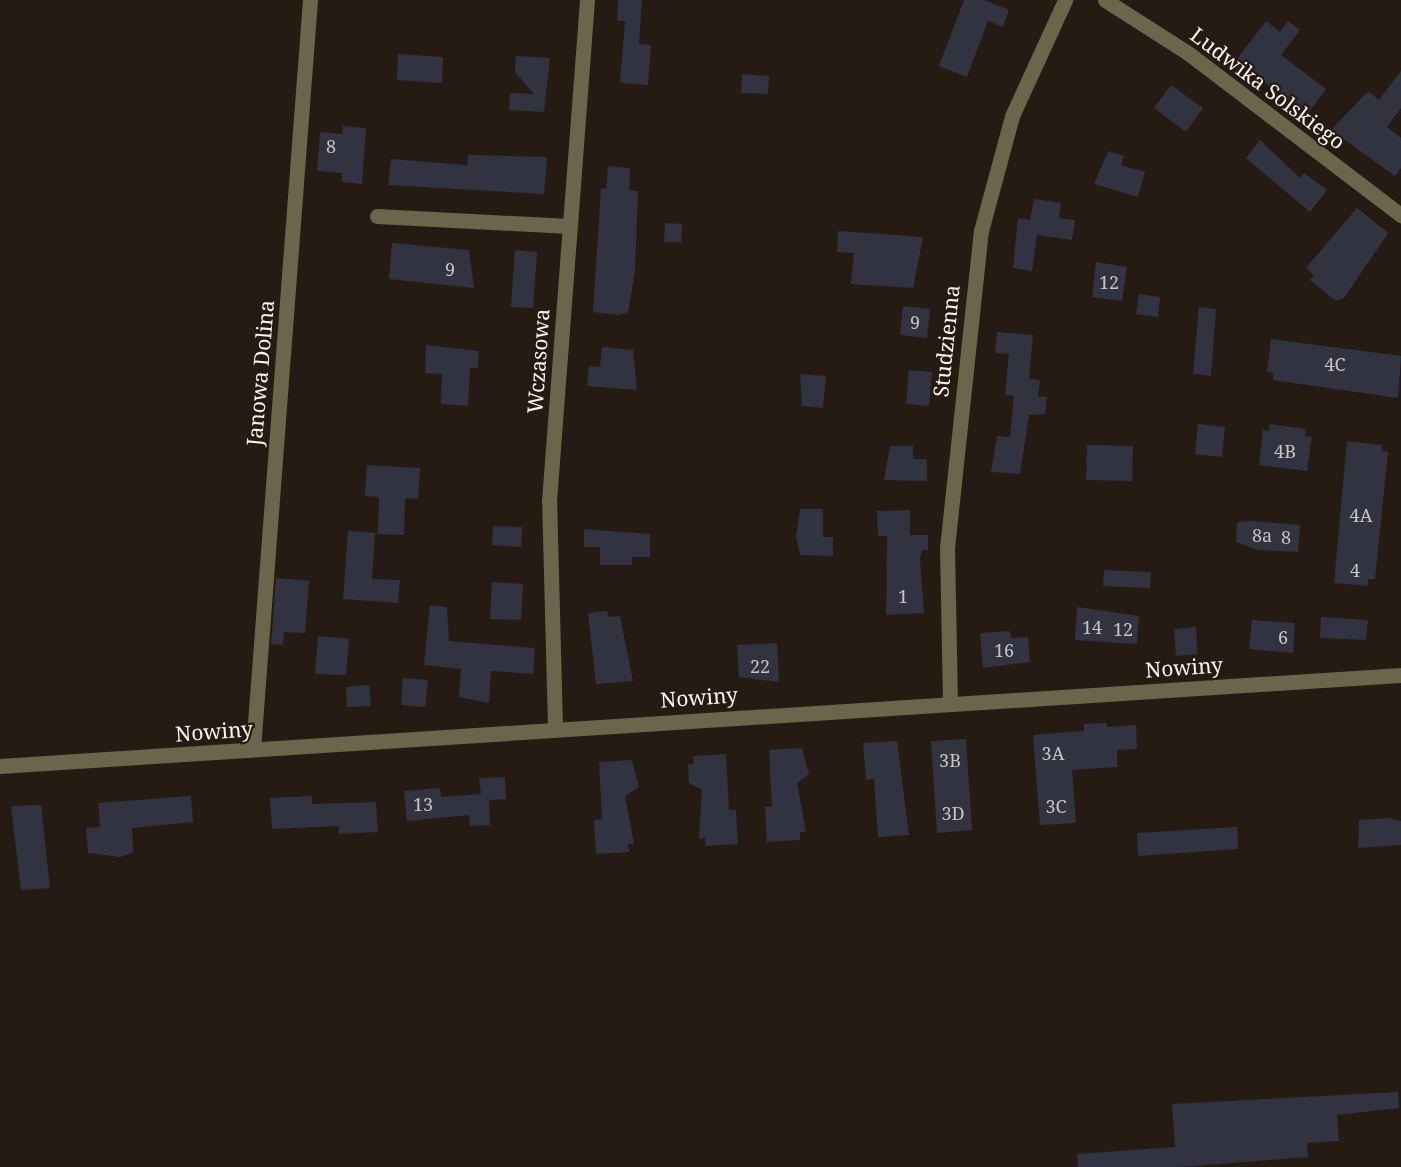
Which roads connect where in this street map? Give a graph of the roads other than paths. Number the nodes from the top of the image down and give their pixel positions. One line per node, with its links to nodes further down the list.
1 (310, 0): 11 (street, Janowa Dolina)
2 (586, 0): 7 (street, Wczasowa)
3 (1065, 0): 9 (street, Studzienna)
4 (1105, 0): 5 (street, Ludwika Solskiego)
5 (1401, 215)
6 (377, 216): 7 (street)
7 (568, 226): 10 (street, Wczasowa)
8 (1401, 675): 9 (street, Nowiny)
9 (950, 703): 10 (street, Nowiny)
10 (555, 726): 11 (street, Nowiny)
11 (253, 749): 12 (street, Nowiny)
12 (0, 766)

